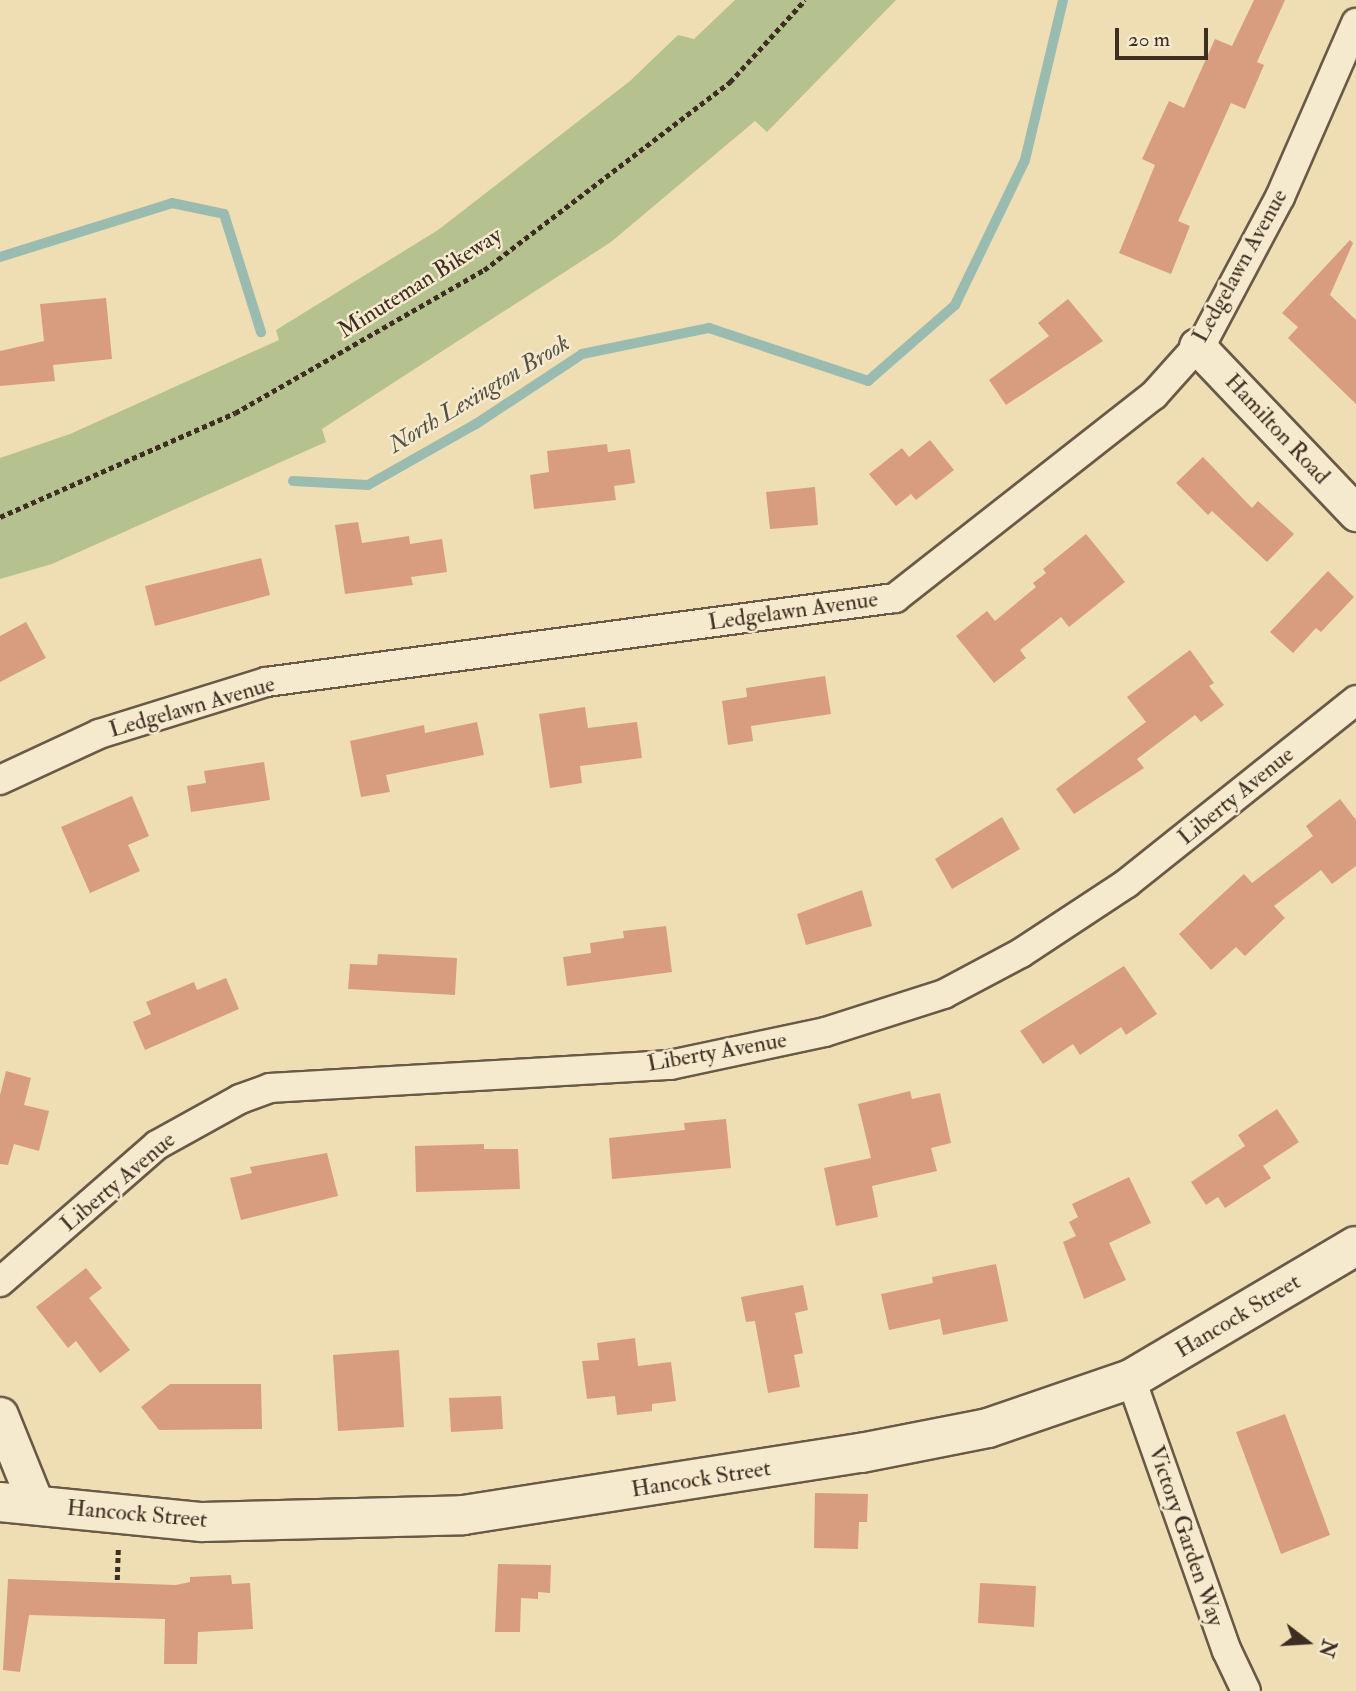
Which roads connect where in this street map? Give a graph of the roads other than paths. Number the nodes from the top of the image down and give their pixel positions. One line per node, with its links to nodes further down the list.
1 (1356, 23): 2 (street, Ledgelawn Avenue)
2 (1197, 346): 3 (street, Hamilton Road); 5 (street, Ledgelawn Avenue)
3 (1356, 513)
4 (1356, 700): 7 (street, Liberty Avenue)
5 (0, 780)
6 (1356, 1246): 8 (main road, Hancock Street)
7 (0, 1282)
8 (1131, 1379): 10 (main road, Hancock Street); 11 (street, Victory Garden Way)
9 (0, 1415): 10 (street)
10 (18, 1503)
11 (1247, 1691)

